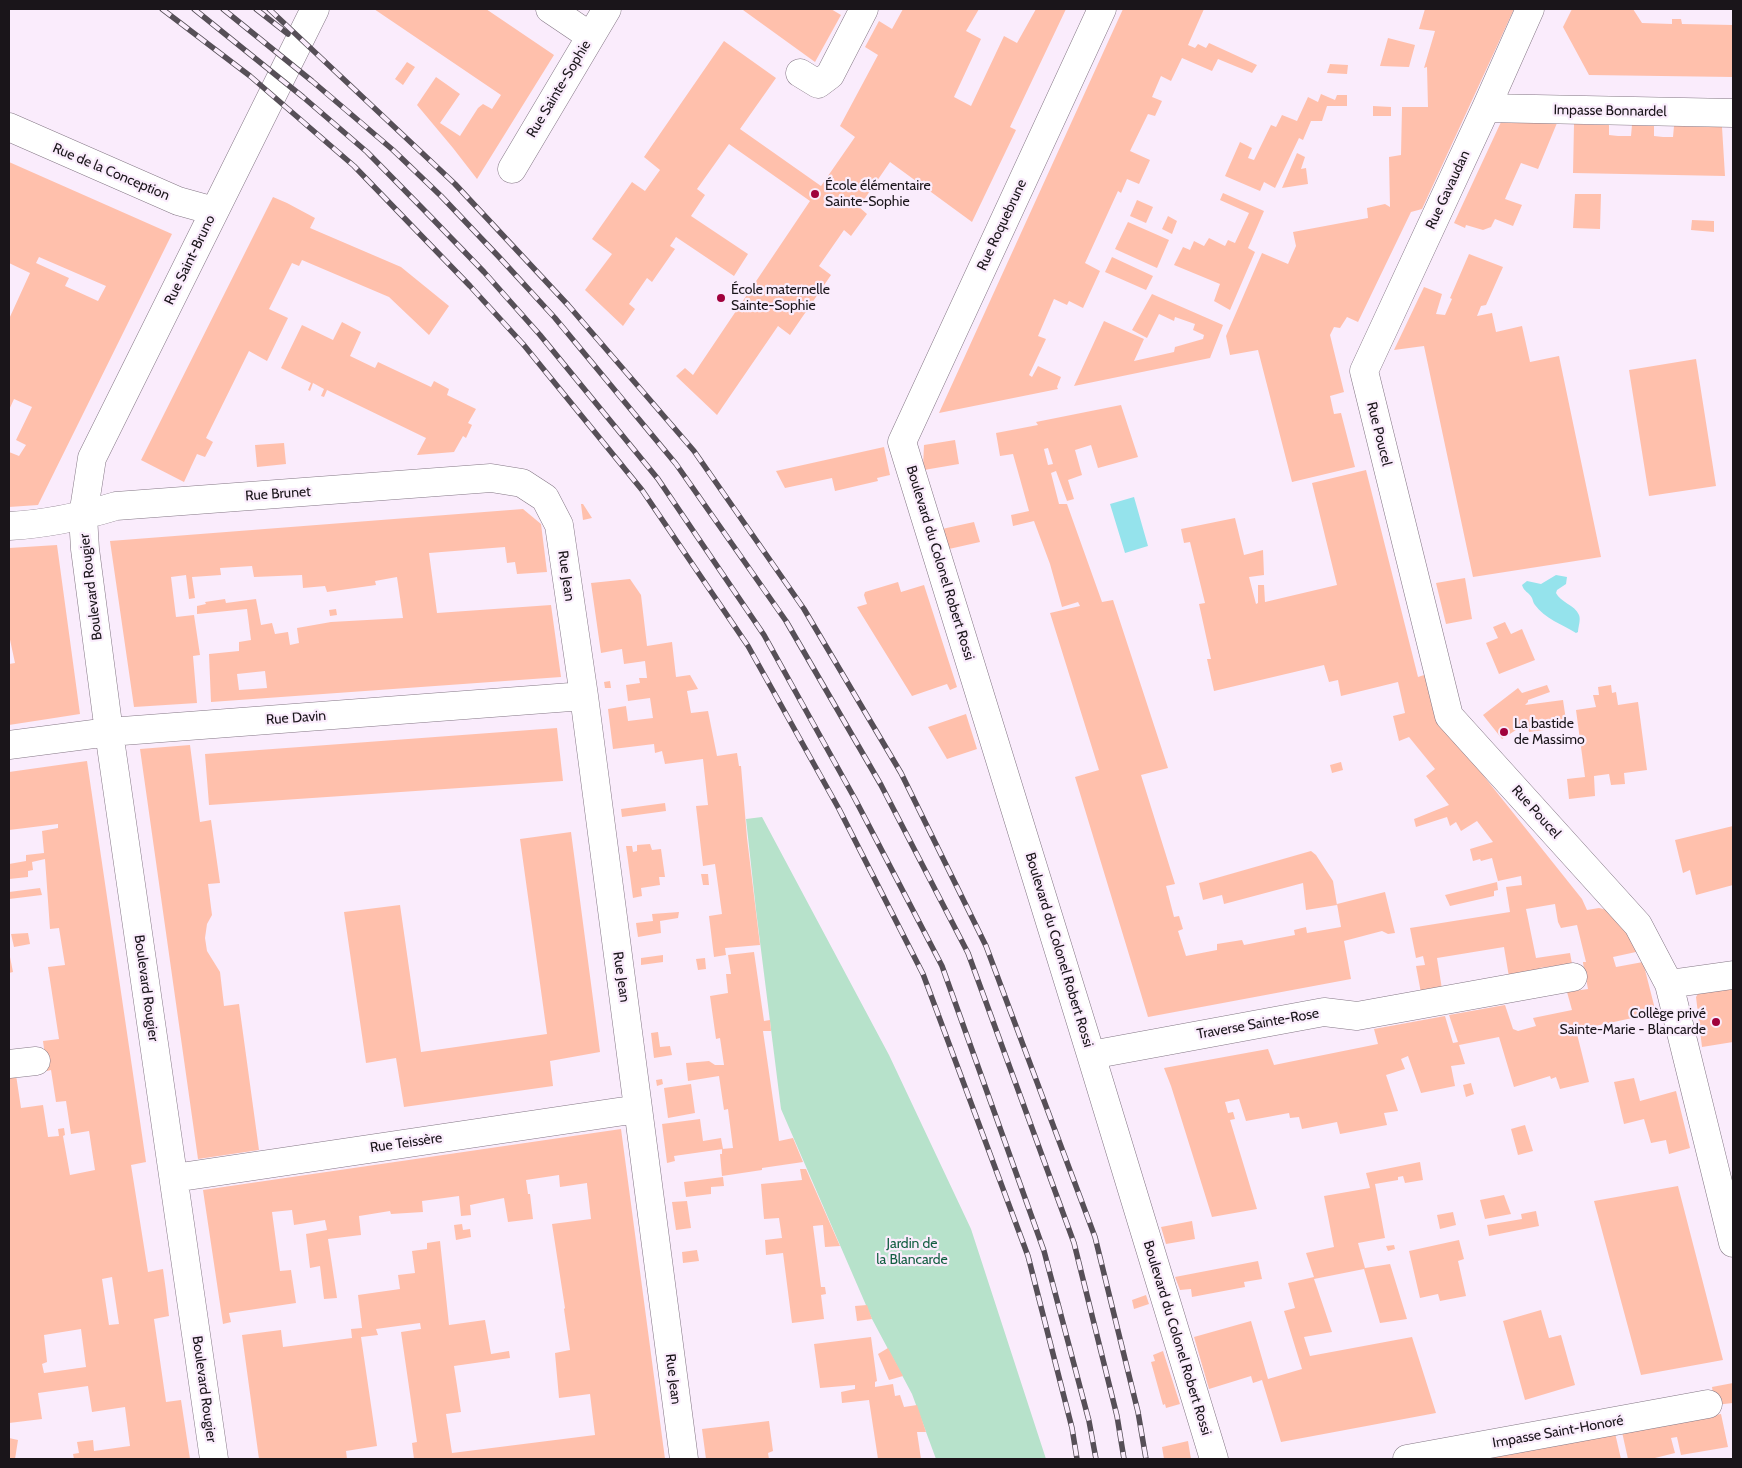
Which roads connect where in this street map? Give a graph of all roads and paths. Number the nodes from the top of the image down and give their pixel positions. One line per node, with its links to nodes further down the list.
1 (315, 9): 13 (street, Rue Saint-Bruno)
2 (550, 9): 7 (street)
3 (607, 9): 7 (street, Rue Sainte-Sophie)
4 (864, 9): 8 (street)
5 (1102, 9): 15 (street, Rue Roquebrune)
6 (1530, 9): 9 (street, Rue Gavaudan)
7 (590, 36): 12 (street, Rue Sainte-Sophie)
8 (800, 73)
9 (1486, 108): 10 (street, Impasse Bonnardel); 14 (street, Rue Gavaudan)
10 (1733, 113)
11 (9, 128): 13 (street, Rue de la Conception)
12 (512, 169)
13 (214, 211): 17 (street, Rue Saint-Bruno)
14 (1364, 371): 24 (street, Rue Poucel)
15 (902, 442): 25 (street, Boulevard du Colonel Robert Rossi)
16 (545, 498): 17 (street, Rue Brunet); 19 (street, Rue Jean)
17 (83, 516): 18 (street, Rue Brunet); 20 (street, Boulevard Rougier)
18 (9, 526)
19 (584, 696): 20 (street, Rue Davin); 28 (street, Rue Jean)
20 (109, 732): 21 (street, Rue Davin); 29 (street, Boulevard Rougier)
21 (9, 745)
22 (1733, 976): 24 (street)
23 (1573, 977): 25 (street, Traverse Sainte-Rose)
24 (1670, 984): 30 (street, Rue Poucel)
25 (1091, 1055): 34 (street, Boulevard du Colonel Robert Rossi)
26 (36, 1061): 27 (street)
27 (9, 1064)
28 (638, 1109): 29 (street, Rue Teissère); 33 (street, Rue Jean)
29 (174, 1178): 32 (street, Boulevard Rougier)
30 (1733, 1242)
31 (1708, 1404): 35 (street, Impasse Saint-Honoré)
32 (214, 1459)
33 (684, 1459)
34 (1214, 1459)
35 (1407, 1459)

